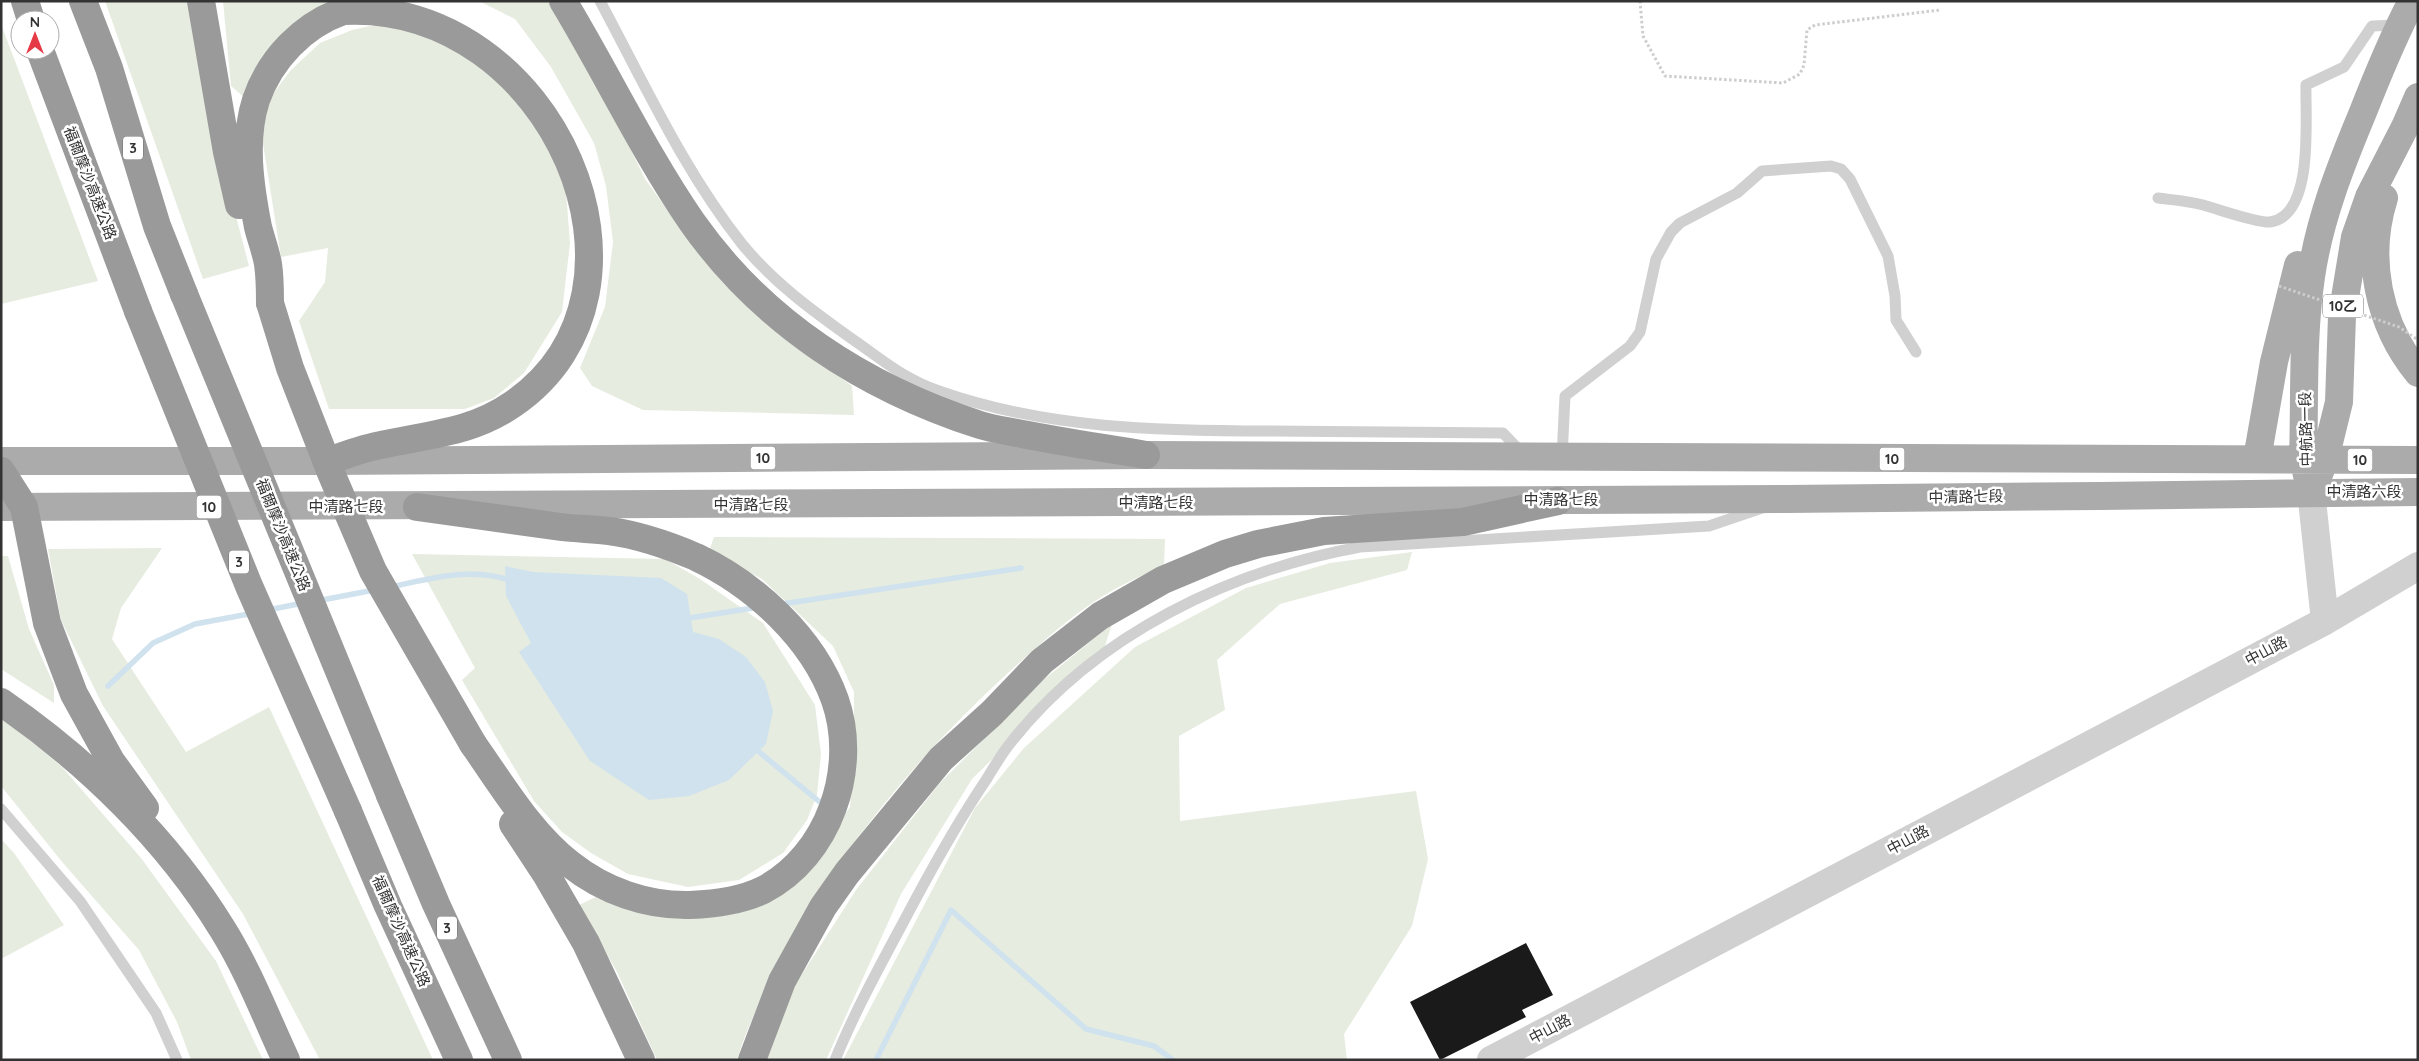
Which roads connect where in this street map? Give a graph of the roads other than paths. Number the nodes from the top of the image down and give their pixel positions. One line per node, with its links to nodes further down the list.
1 (83, 1): 39 (highway, 福爾摩沙高速公路 / 3, bridge)
2 (201, 1): 12 (highway)
3 (563, 1): 15 (highway)
4 (600, 1): 16 (lane)
5 (2412, 1): 6 (main road, 中航路一段 / 10乙)
6 (2400, 25): 10 (lane); 11 (main road, 中航路一段 / 10乙)
7 (44, 60): 38 (highway, 福爾摩沙高速公路 / 3, bridge)
8 (2418, 97): 9 (main road, 中航路一段 / 10乙)
9 (2405, 127): 14 (main road); 19 (main road, 中航路一段 / 10乙)
10 (2158, 198)
11 (2327, 207): 18 (main road); 19 (main road, 中航路一段 / 10乙)
12 (270, 303): 22 (highway); 33 (highway, bridge)
13 (1916, 352): 17 (lane)
14 (2418, 373)
15 (1146, 455): 16 (main road, 10); 22 (main road, 10)
16 (1526, 457): 17 (main road, 10)
17 (1562, 457): 18 (main road, 10)
18 (2258, 459): 19 (main road, 10)
19 (2314, 459): 20 (main road, 10); 24 (main road, 中航路一段 / 10乙)
20 (2418, 460)
21 (1, 461): 22 (main road, 10)
22 (328, 461)
23 (1, 471): 28 (highway)
24 (2311, 492): 25 (main road, 中清路六段 / 10); 26 (main road, 中清路七段 / 10); 31 (street)
25 (2418, 492)
26 (1789, 499): 27 (main road, 中清路七段 / 10); 42 (lane)
27 (1558, 500): 29 (main road, 中清路七段 / 10); 41 (highway)
28 (13, 507): 29 (main road, 中清路七段 / 10); 35 (highway)
29 (417, 507): 33 (highway)
30 (2418, 566): 31 (street, 中山路)
31 (2325, 621): 43 (street, 中山路)
32 (1, 702): 35 (highway)
33 (473, 744): 40 (highway)
34 (1, 809): 36 (lane)
35 (178, 865): 37 (highway)
36 (177, 1060)
37 (286, 1060)
38 (459, 1060)
39 (508, 1060)
40 (641, 1060)
41 (752, 1060)
42 (835, 1060)
43 (1491, 1060)

